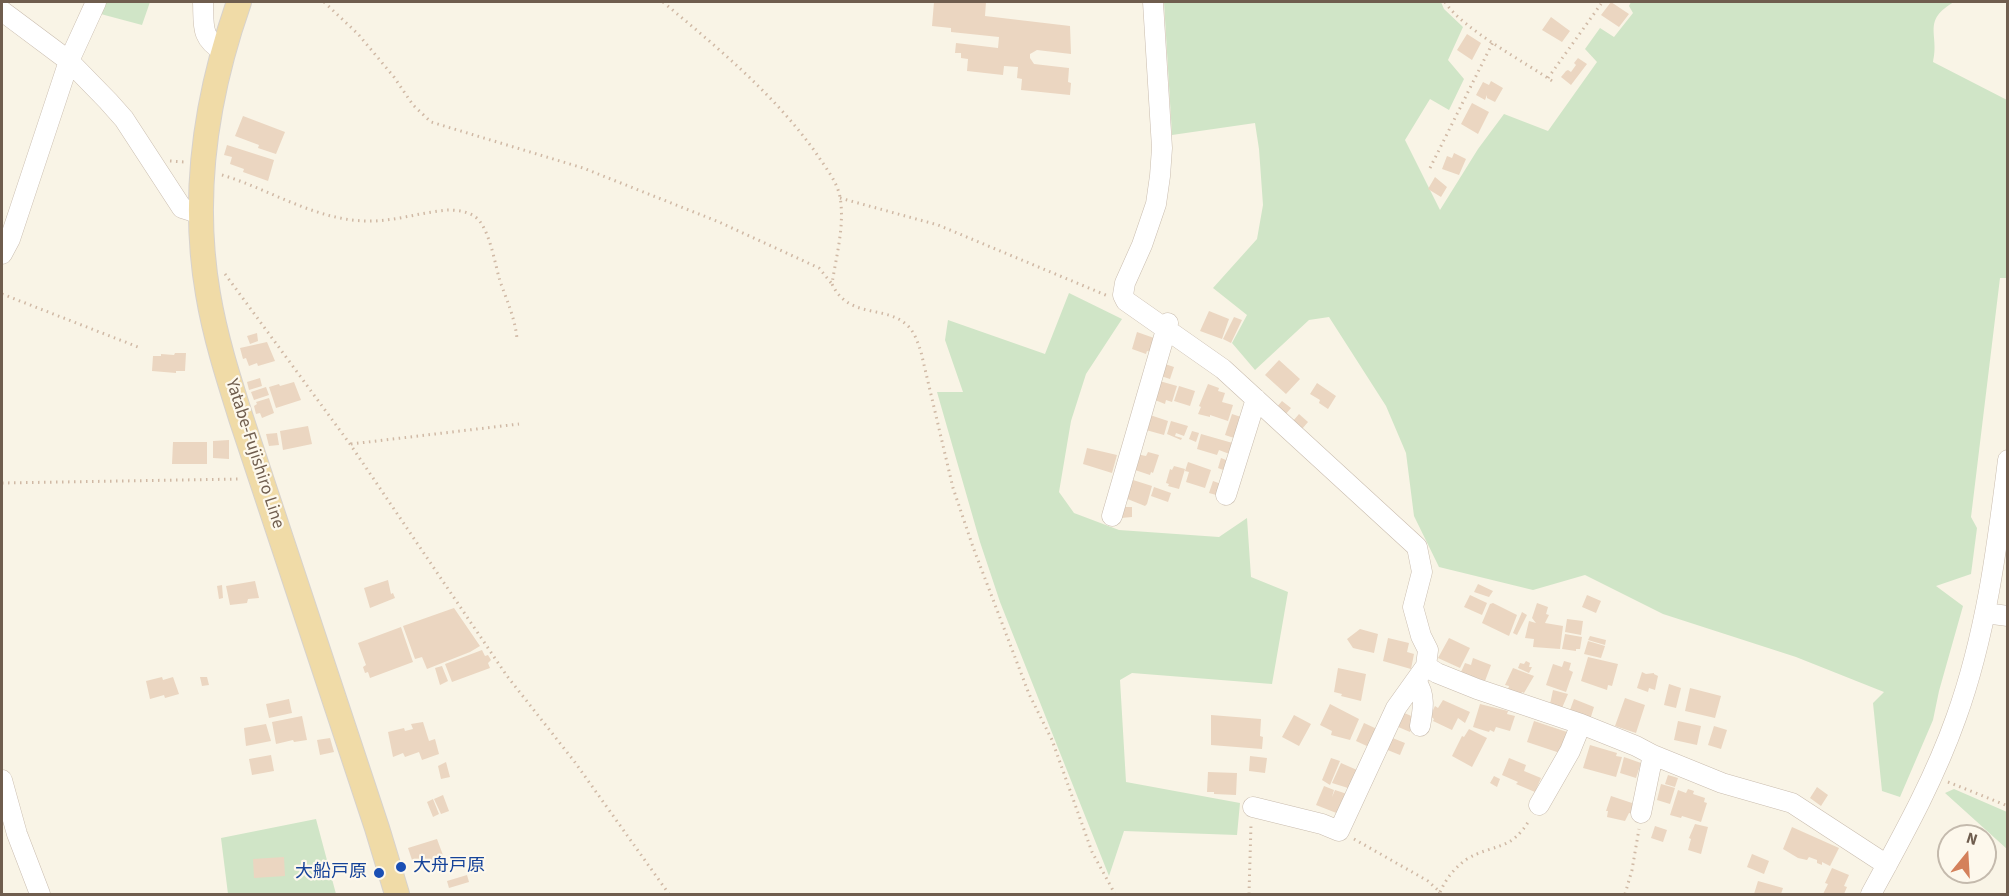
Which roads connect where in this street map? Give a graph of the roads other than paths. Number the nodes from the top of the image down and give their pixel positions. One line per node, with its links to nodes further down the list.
1 (96, 2): 7 (street)
2 (203, 2): 6 (street)
3 (238, 2): 6 (main road, Yatabe-Fujishiro Line)
4 (1153, 2): 10 (street)
5 (2, 11): 7 (street)
6 (223, 51): 8 (main road, Yatabe-Fujishiro Line)
7 (69, 61): 8 (street); 9 (street)
8 (201, 214): 27 (main road, Yatabe-Fujishiro Line)
9 (2, 254)
10 (1167, 325): 11 (street); 14 (street)
11 (1256, 399): 13 (street); 17 (street)
12 (2007, 460): 15 (street)
13 (1226, 495)
14 (1112, 516)
15 (1985, 613): 16 (street); 25 (street)
16 (2007, 616)
17 (1421, 673): 18 (street); 19 (street); 23 (street)
18 (1581, 724): 20 (street); 22 (street)
19 (1420, 726)
20 (1653, 755): 24 (street); 25 (street)
21 (2, 780): 26 (street)
22 (1539, 805)
23 (1253, 807)
24 (1641, 813)
25 (1887, 865): 28 (street)
26 (40, 894)
27 (397, 894)
28 (1871, 894)

